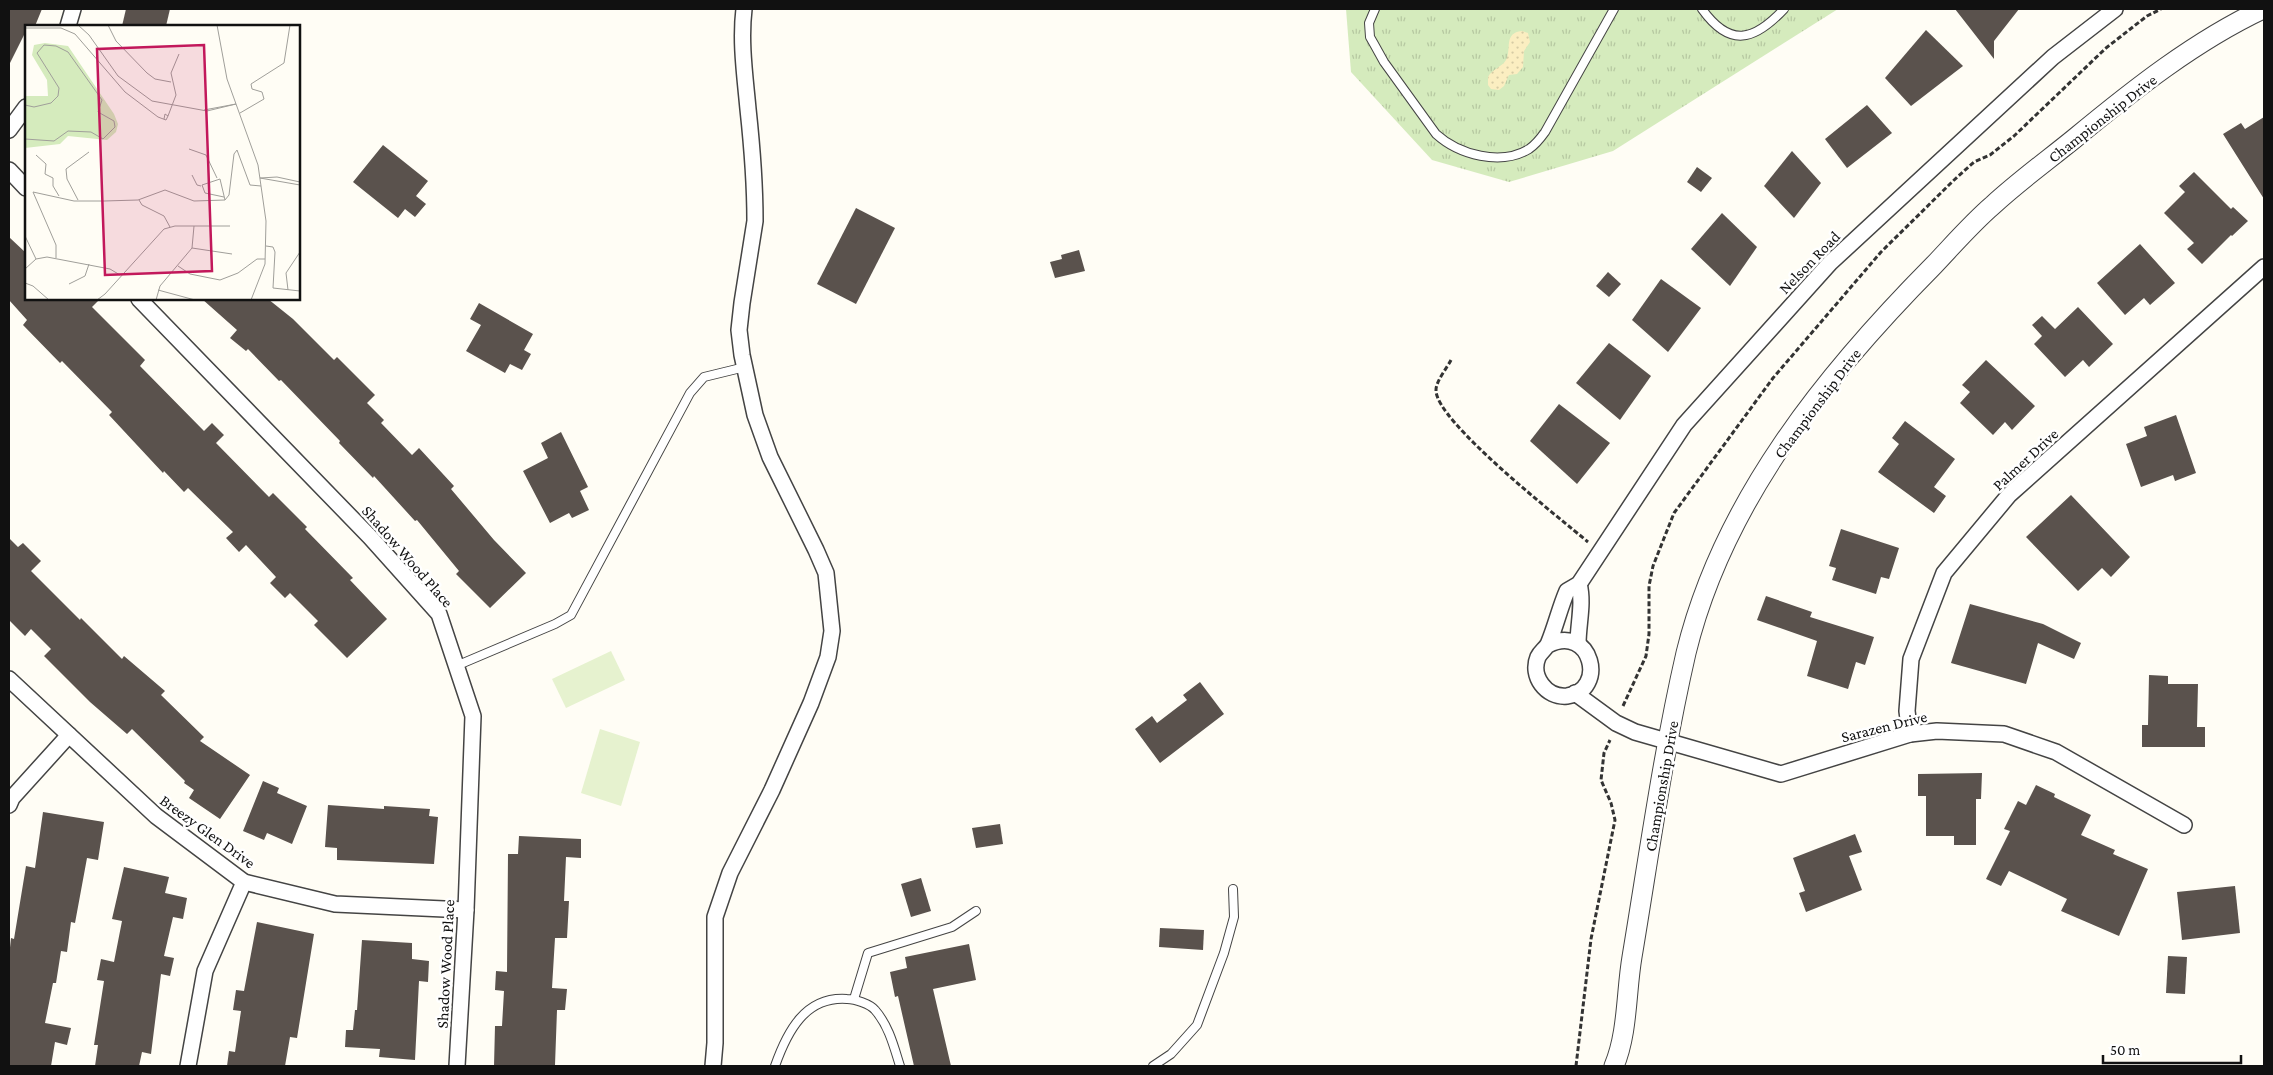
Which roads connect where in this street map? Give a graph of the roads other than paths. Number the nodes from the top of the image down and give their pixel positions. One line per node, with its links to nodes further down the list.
1 (73, 9): 9 (street)
2 (744, 9): 16 (street)
3 (1376, 9): 4 (lane)
4 (1614, 9)
5 (1702, 9): 6 (lane)
6 (1784, 9)
7 (2115, 9): 17 (street, Nelson Road)
8 (2263, 9): 25 (street, Championship Drive)
9 (68, 25)
10 (25, 108): 11 (street)
11 (9, 130)
12 (9, 170): 13 (street)
13 (25, 187)
14 (2264, 267): 23 (street, Palmer Drive)
15 (140, 300): 20 (street, Shadow Wood Place)
16 (745, 367): 20 (lane); 36 (street)
17 (1579, 584): 18 (street); 19 (street, Nelson Road)
18 (1578, 644): 19 (street); 22 (street)
19 (1548, 645): 22 (street, Nelson Road)
20 (456, 666): 30 (street, Shadow Wood Place)
21 (9, 679): 24 (street, Breezy Glen Drive)
22 (1575, 693): 25 (street)
23 (1910, 734): 25 (street, Sarazen Drive); 27 (street, Sarazen Drive)
24 (69, 735): 26 (street); 28 (street, Breezy Glen Drive)
25 (1668, 742): 33 (street, Championship Drive)
26 (9, 805)
27 (2184, 825)
28 (244, 882): 30 (street, Breezy Glen Drive); 34 (street)
29 (1233, 889): 39 (lane)
30 (466, 910): 35 (street, Shadow Wood Place)
31 (976, 911): 32 (lane)
32 (854, 999): 37 (lane); 38 (lane)
33 (1620, 1062)
34 (188, 1066)
35 (457, 1066)
36 (713, 1066)
37 (775, 1066)
38 (900, 1066)
39 (1153, 1066)

